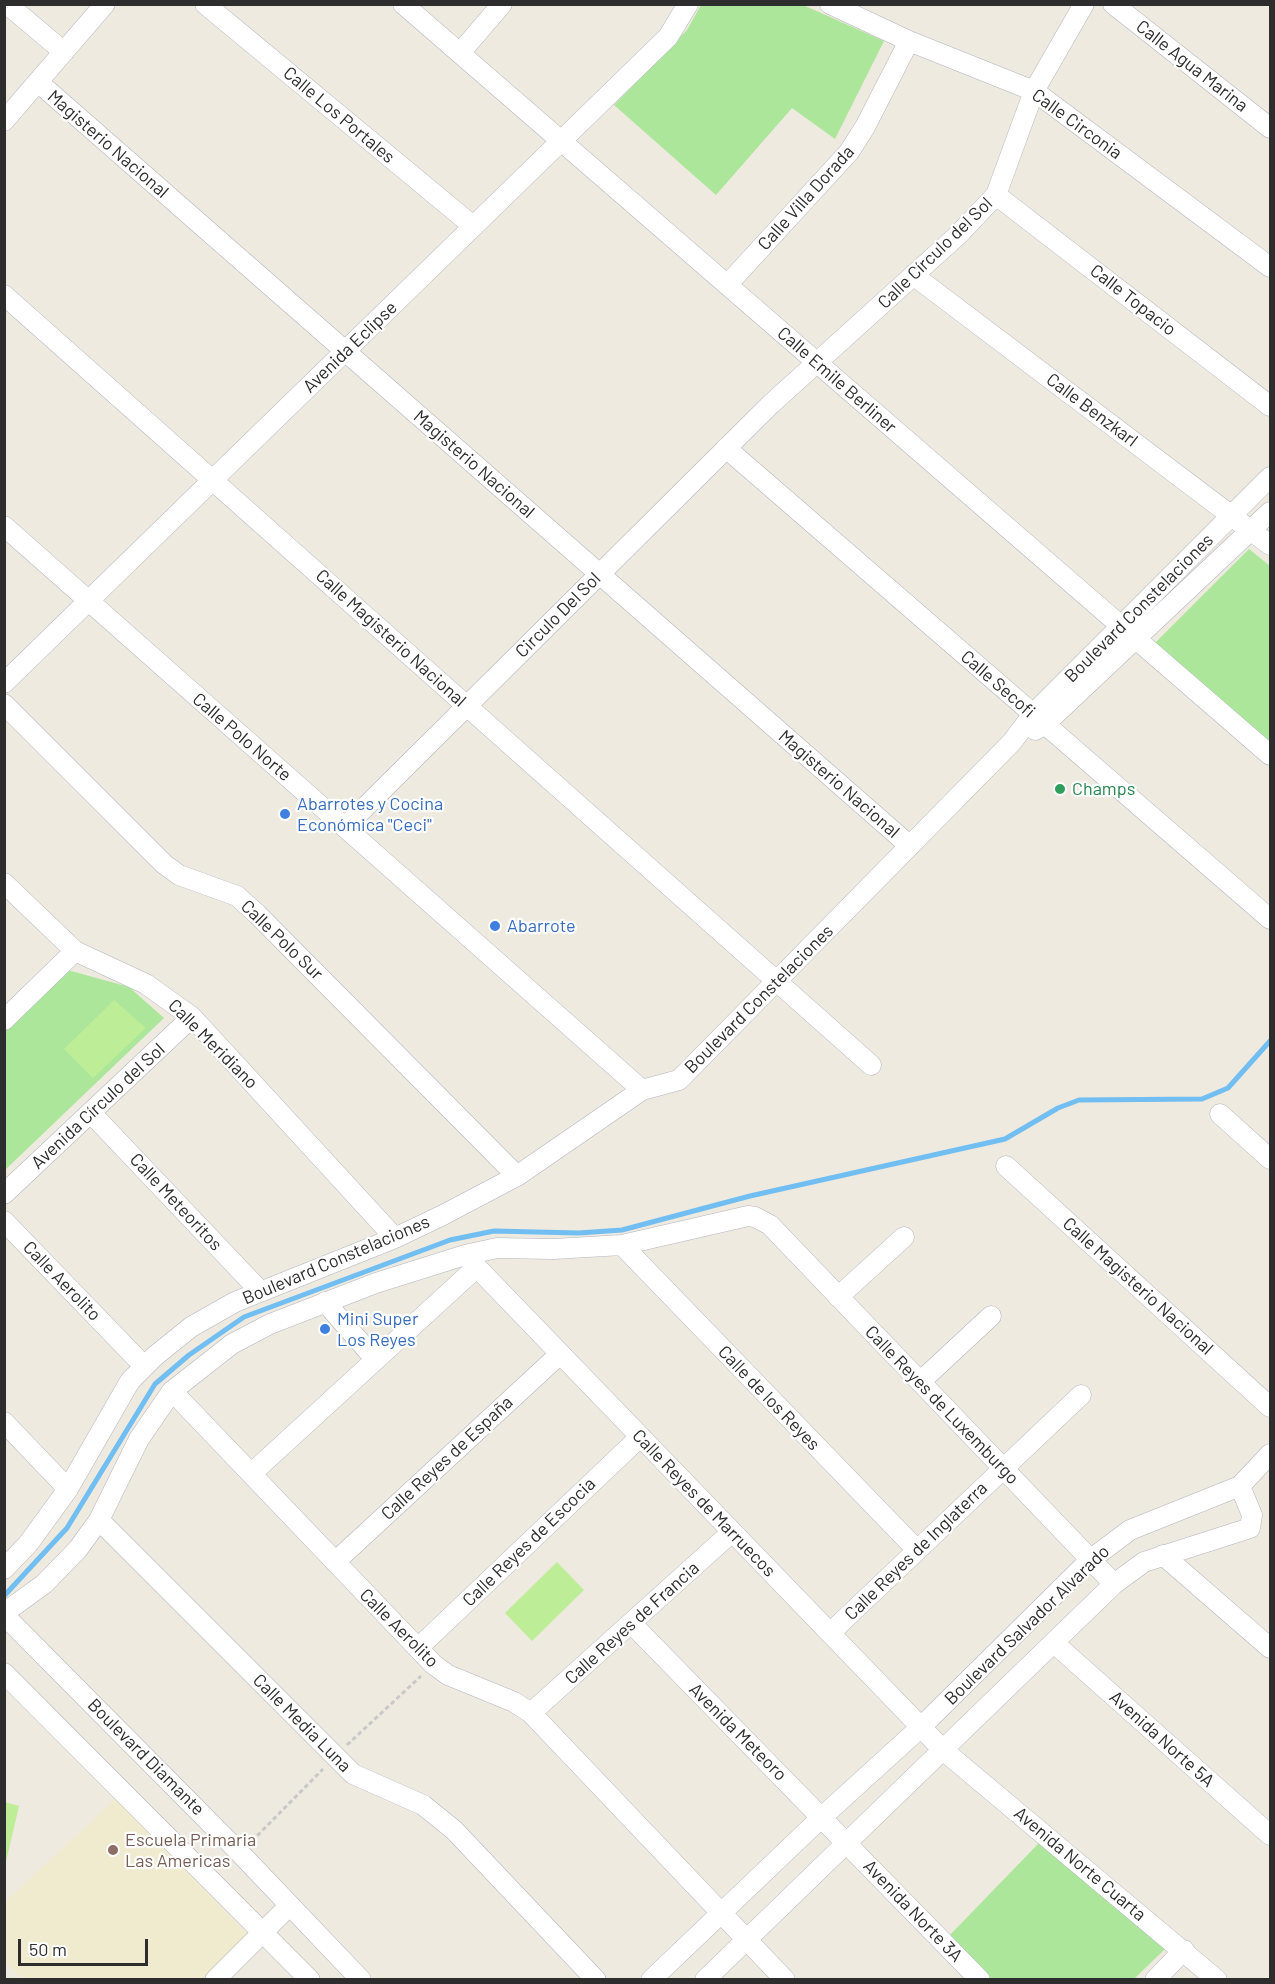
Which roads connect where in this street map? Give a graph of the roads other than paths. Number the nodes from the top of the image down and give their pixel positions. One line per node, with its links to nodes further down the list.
1 (7, 4): 11 (street)
2 (105, 4): 11 (street)
3 (205, 4): 19 (street, Calle Los Portales)
4 (404, 4): 12 (street, Calle Emile Berliner)
5 (502, 4): 12 (street)
6 (688, 4): 17 (street, Avenida Eclipse)
7 (830, 4): 10 (street, Calle Circonia)
8 (1113, 4): 16 (street, Calle Agua Marina)
9 (1073, 9): 14 (street, Calle Círculo del Sol)
10 (909, 41): 14 (street, Calle Circonia); 22 (street, Calle Villa Dorada)
11 (64, 51): 13 (street)
12 (460, 53): 17 (street, Calle Emile Berliner)
13 (38, 82): 15 (street); 24 (street, Magisterio Nacional)
14 (1034, 91): 18 (street, Calle Círculo del Sol); 20 (street, Calle Circonia)
15 (4, 121)
16 (1270, 128)
17 (562, 141): 19 (street, Avenida Eclipse); 22 (street, Calle Emile Berliner)
18 (996, 195): 21 (street, Calle Círculo del Sol); 27 (street, Calle Topacio)
19 (473, 226): 24 (street, Avenida Eclipse)
20 (1270, 267)
21 (913, 275): 25 (street, Calle Círculo del Sol); 32 (street, Calle Benzkarl)
22 (727, 285): 25 (street, Calle Emile Berliner)
23 (4, 295): 30 (street, Calle Magisterio Nacional)
24 (346, 351): 30 (street, Avenida Eclipse); 36 (street, Magisterio Nacional)
25 (816, 362): 26 (street, Calle Círculo del Sol); 38 (street, Calle Emile Berliner)
26 (771, 404): 28 (street, Circulo Del Sol)
27 (1270, 406)
28 (726, 448): 36 (street, Circulo Del Sol); 42 (street, Calle Secofi)
29 (1270, 477): 32 (street, Boulevard Constelaciones)
30 (215, 479): 37 (street, Avenida Eclipse); 41 (street, Calle Magisterio Nacional)
31 (1270, 512): 34 (street, Boulevard Constelaciones)
32 (1232, 515): 34 (street, Calle Benzkarl); 38 (street, Boulevard Constelaciones)
33 (4, 526): 37 (street, Calle Polo Norte)
34 (1251, 530): 35 (street, Calle Benzkarl); 38 (street, Boulevard Constelaciones)
35 (1270, 545)
36 (599, 574): 41 (street, Circulo Del Sol); 45 (street, Magisterio Nacional)
37 (89, 601): 39 (street, Avenida Eclipse); 44 (street, Calle Polo Norte)
38 (1128, 632): 42 (street, Boulevard Constelaciones); 43 (street, Calle Emile Berliner)
39 (4, 683)
40 (4, 704): 58 (street, Calle Polo Sur)
41 (467, 706): 44 (street, Circulo Del Sol); 49 (street, Calle Magisterio Nacional)
42 (1039, 720): 45 (street, Boulevard Constelaciones); 47 (street, Calle Secofi)
43 (1270, 755)
44 (345, 827): 53 (street, Calle Polo Norte)
45 (910, 846): 49 (street, Boulevard Constelaciones)
46 (4, 883): 48 (street, Calle Meridiano)
47 (1270, 920)
48 (75, 951): 50 (street, Calle Meridiano); 51 (street)
49 (777, 983): 52 (street, Calle Magisterio Nacional); 53 (street, Boulevard Constelaciones)
50 (192, 1017): 54 (street, Avenida Círculo del Sol); 63 (street, Calle Meridiano)
51 (4, 1020)
52 (871, 1065)
53 (642, 1090): 58 (street, Boulevard Constelaciones)
54 (92, 1114): 59 (street, Avenida Círculo del Sol); 66 (street, Calle Meteoritos)
55 (1220, 1114): 56 (street)
56 (1270, 1159)
57 (1006, 1166): 76 (street, Calle Magisterio Nacional)
58 (517, 1176): 63 (street, Boulevard Constelaciones)
59 (4, 1194)
60 (4, 1221): 72 (street, Calle Aerolito)
61 (770, 1225): 64 (street, Boulevard Constelaciones); 67 (street, Calle Reyes de Luxemburgo)
62 (904, 1236): 67 (street)
63 (395, 1238): 66 (street, Boulevard Constelaciones)
64 (622, 1245): 65 (street, Boulevard Constelaciones); 86 (street, Calle de los Reyes)
65 (471, 1261): 68 (street, Boulevard Constelaciones); 70 (street, Calle Reyes de Marruecos); 71 (street)
66 (260, 1291): 72 (street, Boulevard Constelaciones)
67 (838, 1297): 73 (street, Calle Reyes de Luxemburgo)
68 (325, 1302): 71 (street); 74 (street, Boulevard Constelaciones)
69 (991, 1316): 73 (street)
70 (560, 1354): 78 (street, Calle Reyes de Marruecos); 89 (street, Calle Reyes de España)
71 (375, 1359): 81 (street)
72 (144, 1366): 83 (street, Boulevard Constelaciones)
73 (920, 1382): 80 (street, Calle Reyes de Luxemburgo)
74 (172, 1392): 81 (street, Calle Aerolito); 84 (street, Boulevard Constelaciones)
75 (1081, 1395): 80 (street, Calle Reyes de Inglaterra)
76 (1270, 1407)
77 (4, 1422): 83 (street)
78 (640, 1437): 85 (street, Calle Reyes de Marruecos); 96 (street, Calle Reyes de Escocia)
79 (1270, 1454): 82 (street)
80 (1002, 1469): 86 (street, Calle Reyes de Inglaterra); 88 (street, Calle Reyes de Luxemburgo)
81 (252, 1473): 89 (street, Calle Aerolito)
82 (1240, 1486): 87 (street, Boulevard Salvador Alvarado); 88 (street, Boulevard Salvador Alvarado)
83 (68, 1489): 90 (street, Boulevard Constelaciones)
84 (99, 1520): 92 (street, Boulevard Constelaciones); 113 (street, Calle Media Luna)
85 (732, 1532): 93 (street, Calle Reyes de Francia); 94 (street, Calle Reyes de Marruecos)
86 (917, 1550): 94 (street, Calle Reyes de Inglaterra)
87 (1163, 1555): 91 (street, Boulevard Salvador Alvarado); 97 (street)
88 (1090, 1560): 91 (street, Calle Reyes de Luxemburgo); 100 (street, Boulevard Salvador Alvarado)
89 (334, 1562): 96 (street, Calle Aerolito)
90 (4, 1569)
91 (1114, 1584): 95 (street, Boulevard Salvador Alvarado)
92 (4, 1614): 105 (street, Boulevard Diamante)
93 (631, 1623): 99 (street, Calle Reyes de Francia); 102 (street, Avenida Meteoro)
94 (830, 1633): 100 (street, Calle Reyes de Marruecos)
95 (1054, 1643): 101 (street, Boulevard Salvador Alvarado); 103 (street, Avenida Norte 5A)
96 (418, 1648): 99 (street, Calle Aerolito)
97 (1270, 1648)
98 (4, 1673): 107 (street)
99 (531, 1713): 106 (street, Calle Aerolito)
100 (921, 1727): 101 (street, Calle Reyes de Marruecos); 102 (street, Boulevard Salvador Alvarado)
101 (943, 1750): 104 (street, Boulevard Salvador Alvarado); 109 (street, Avenida Norte Cuarta)
102 (822, 1817): 104 (street, Avenida Meteoro); 106 (street, Boulevard Salvador Alvarado)
103 (1270, 1835)
104 (846, 1842): 108 (street, Boulevard Salvador Alvarado); 117 (street, Avenida Norte 3A)
105 (289, 1906): 107 (street); 112 (street, Boulevard Diamante)
106 (721, 1913): 108 (street, Calle Aerolito); 114 (street, Boulevard Salvador Alvarado)
107 (263, 1932): 110 (street); 111 (street)
108 (747, 1939): 115 (street, Boulevard Salvador Alvarado); 116 (street, Calle Aerolito)
109 (1184, 1950): 118 (street); 119 (street, Avenida Norte Cuarta)
110 (215, 1980)
111 (310, 1980)
112 (361, 1980)
113 (596, 1980)
114 (651, 1980)
115 (705, 1980)
116 (785, 1980)
117 (980, 1980)
118 (1155, 1980)
119 (1217, 1980)

